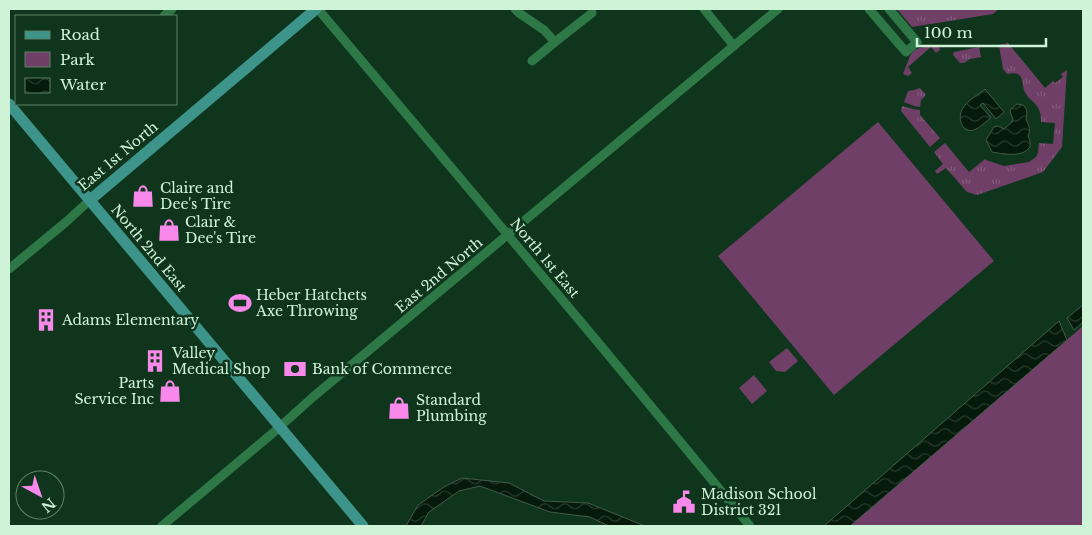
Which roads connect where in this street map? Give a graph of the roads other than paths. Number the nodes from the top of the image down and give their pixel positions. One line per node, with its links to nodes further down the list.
1 (317, 9): 12 (main road, East 1st North); 13 (street, North 1st East)
2 (515, 9): 8 (street)
3 (704, 9): 9 (street)
4 (778, 9): 9 (street, East 2nd North)
5 (870, 9): 6 (street)
6 (889, 9)
7 (592, 14): 8 (street)
8 (555, 42): 10 (street)
9 (734, 46): 13 (street, East 2nd North)
10 (532, 61)
11 (9, 104): 12 (main road, North 2nd East)
12 (90, 200): 14 (street, East 1st North); 15 (main road, North 2nd East)
13 (508, 235): 15 (street, East 2nd North); 18 (street, North 1st East)
14 (9, 269)
15 (280, 427): 16 (street, East 2nd North); 17 (main road, North 2nd East)
16 (162, 526)
17 (363, 526)
18 (750, 526)

